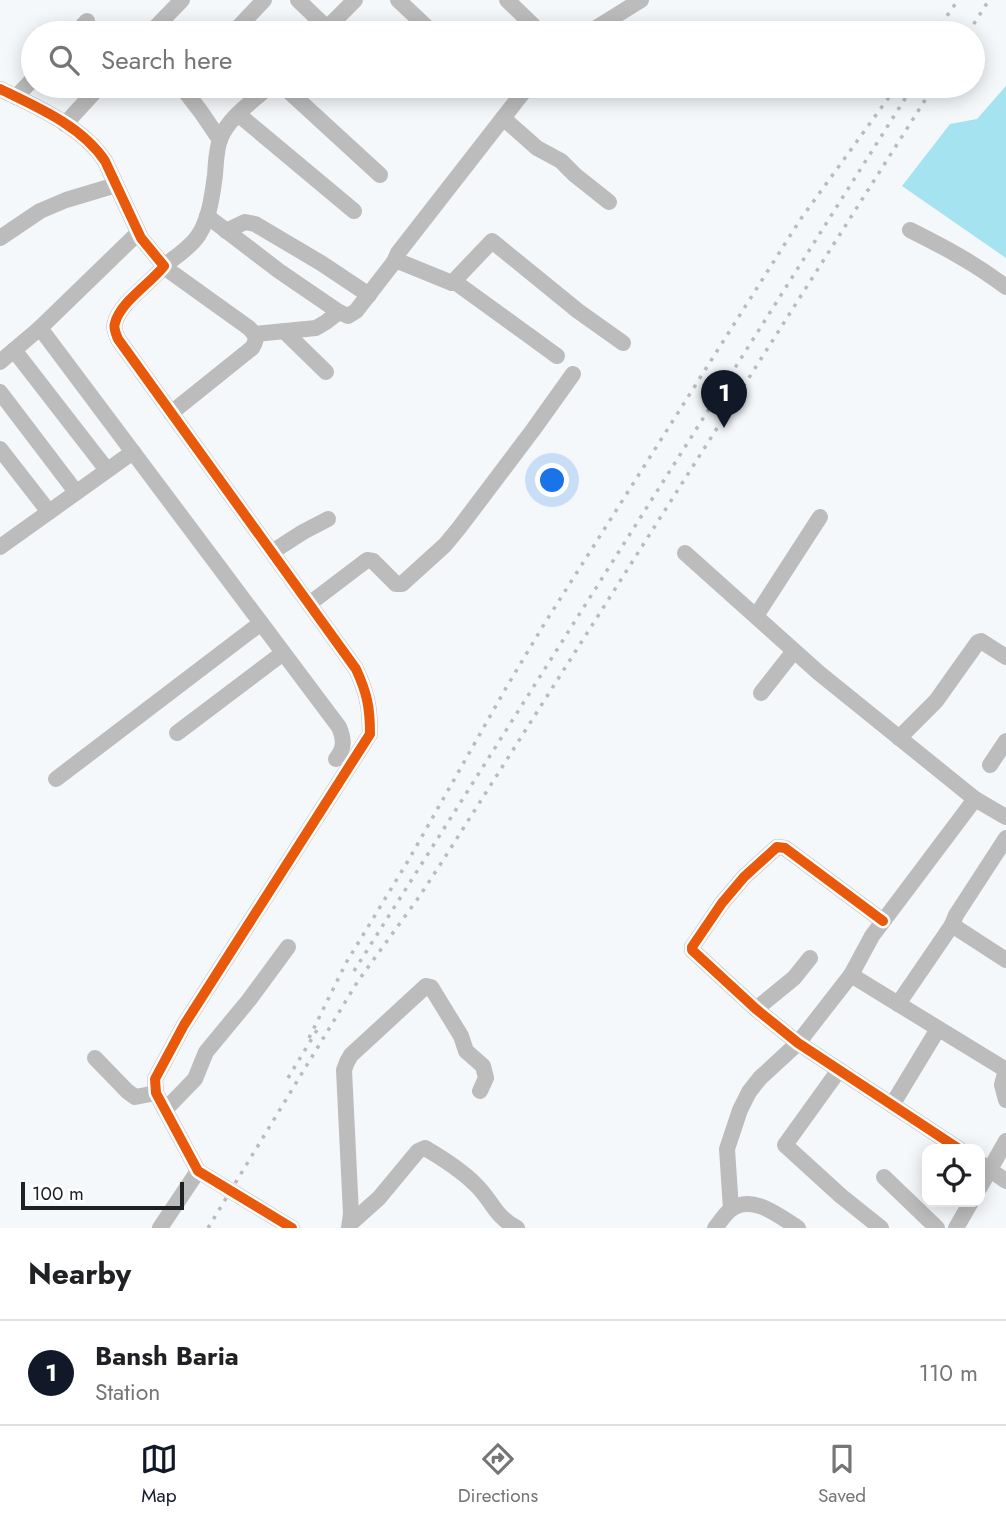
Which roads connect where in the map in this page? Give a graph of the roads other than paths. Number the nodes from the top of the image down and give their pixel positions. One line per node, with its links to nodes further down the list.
1 (182, 0): 8 (street)
2 (264, 0): 9 (street)
3 (298, 0): 10 (street)
4 (355, 0): 11 (street)
5 (398, 0): 12 (street)
6 (507, 0): 13 (street)
7 (641, 0): 14 (street)
8 (162, 21)
9 (244, 21)
10 (316, 21)
11 (335, 21)
12 (420, 21)
13 (529, 21)
14 (607, 21)
15 (0, 89): 17 (street)
16 (21, 92): 17 (street)
17 (16, 97): 25 (street)
18 (89, 98): 25 (street)
19 (191, 98): 26 (street)
20 (257, 98): 23 (street)
21 (296, 98): 27 (street)
22 (519, 98): 24 (street)
23 (239, 115): 26 (street); 30 (street)
24 (503, 118): 29 (street); 36 (street)
25 (65, 124): 28 (street)
26 (220, 140): 31 (street)
27 (380, 175)
28 (116, 185): 34 (street); 35 (street)
29 (608, 202)
30 (354, 211)
31 (207, 216): 33 (street); 37 (street)
32 (910, 230): 39 (street)
33 (226, 231): 40 (street); 41 (street)
34 (138, 233): 37 (street); 42 (street)
35 (0, 238)
36 (394, 262): 38 (street); 40 (street)
37 (164, 266): 44 (street); 52 (street)
38 (455, 282): 45 (street); 47 (street)
39 (1006, 287)
40 (369, 295): 41 (street)
41 (339, 312): 43 (street)
42 (40, 328): 46 (street); 54 (street)
43 (284, 331): 44 (street); 49 (street)
44 (255, 334): 52 (street)
45 (623, 343)
46 (14, 350): 48 (street); 55 (street)
47 (557, 356)
48 (0, 362)
49 (326, 372)
50 (573, 374): 63 (street)
51 (0, 392): 56 (street)
52 (171, 413): 61 (street)
53 (0, 449): 57 (street)
54 (133, 452): 55 (street); 65 (street)
55 (107, 470): 56 (street)
56 (76, 492): 57 (street)
57 (49, 512): 60 (street)
58 (820, 517): 64 (street)
59 (328, 519): 61 (street)
60 (0, 547)
61 (272, 552): 63 (street)
62 (685, 553): 64 (street)
63 (309, 604): 93 (street)
64 (756, 616): 66 (street)
65 (261, 623): 67 (street); 75 (street)
66 (794, 650): 69 (street); 71 (street)
67 (283, 653): 70 (street); 73 (street)
68 (1006, 657): 71 (street)
69 (761, 693)
70 (177, 733)
71 (900, 738): 76 (street)
72 (1006, 741): 74 (street)
73 (336, 759)
74 (990, 765)
75 (56, 779)
76 (975, 799): 77 (street); 79 (street)
77 (1006, 817)
78 (1006, 838): 80 (street)
79 (883, 921): 84 (street); 86 (street)
80 (952, 925): 83 (street); 85 (street)
81 (288, 947): 96 (street)
82 (810, 958): 86 (street)
83 (1006, 960)
84 (851, 975): 85 (street); 88 (street)
85 (898, 1004): 87 (street)
86 (756, 1009): 88 (street)
87 (938, 1029): 91 (street); 95 (street)
88 (798, 1043): 90 (street); 104 (street)
89 (95, 1058): 93 (street)
90 (839, 1070): 95 (street); 111 (street)
91 (1006, 1070): 94 (street)
92 (480, 1091): 105 (street)
93 (156, 1093): 96 (street)
94 (1006, 1100)
95 (892, 1105): 98 (street)
96 (165, 1110): 100 (street)
97 (1006, 1141): 99 (street)
98 (951, 1144)
99 (985, 1166): 102 (street)
100 (198, 1171): 106 (street); 107 (street)
101 (884, 1177): 112 (street)
102 (1006, 1181)
103 (968, 1207): 113 (street)
104 (731, 1209): 109 (street); 110 (street)
105 (350, 1226): 108 (street)
106 (160, 1228)
107 (292, 1228)
108 (517, 1228)
109 (715, 1228)
110 (798, 1228)
111 (881, 1228)
112 (937, 1228)
113 (956, 1228)

